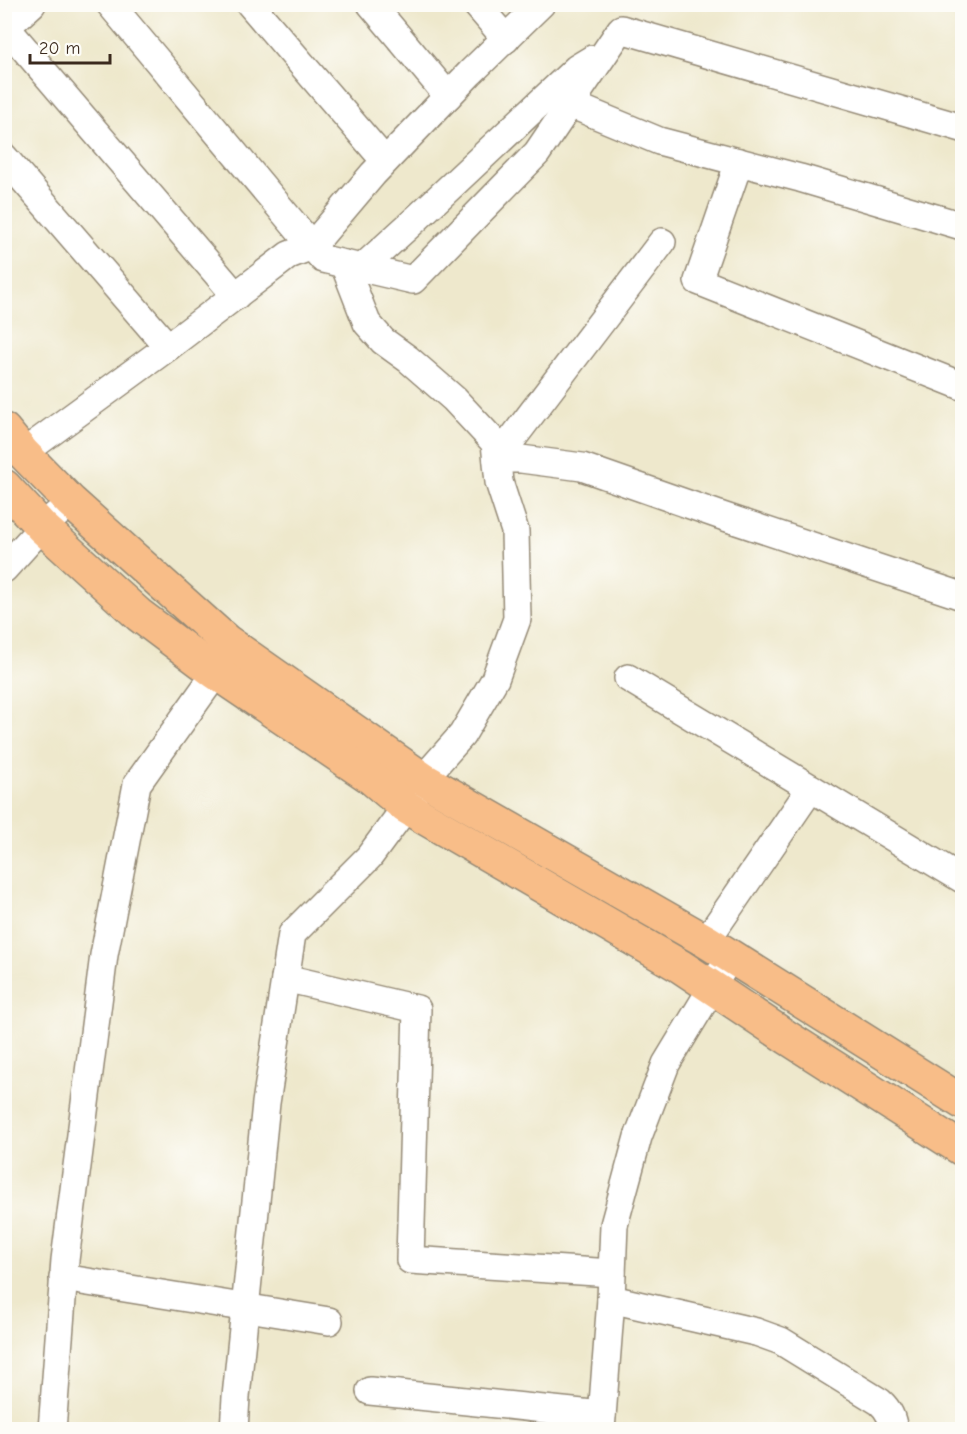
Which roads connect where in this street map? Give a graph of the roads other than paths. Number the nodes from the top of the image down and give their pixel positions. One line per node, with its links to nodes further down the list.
1 (32, 4): 7 (street)
2 (110, 4): 18 (street)
3 (250, 4): 14 (street)
4 (371, 4): 10 (street)
5 (476, 4): 8 (street)
6 (541, 4): 8 (street)
7 (5, 27): 20 (street)
8 (506, 39): 10 (street)
9 (604, 55): 11 (street); 12 (street); 19 (street)
10 (448, 96): 14 (street)
11 (570, 104): 15 (street); 19 (street)
12 (963, 128)
13 (4, 158): 21 (street)
14 (385, 162): 18 (street)
15 (739, 162): 16 (street); 22 (street)
16 (963, 226)
17 (662, 242): 24 (street)
18 (312, 246): 19 (street); 20 (street)
19 (353, 266): 24 (street)
20 (236, 296): 21 (street)
21 (168, 347): 23 (street)
22 (963, 387)
23 (14, 441): 26 (main road)
24 (496, 459): 29 (street); 33 (street)
25 (4, 486): 27 (main road)
26 (71, 502): 27 (street); 30 (main road)
27 (42, 527): 28 (street); 31 (main road)
28 (4, 569)
29 (963, 596)
30 (235, 647): 31 (street); 33 (main road)
31 (215, 672): 35 (main road); 42 (street)
32 (628, 678): 34 (street)
33 (423, 779): 35 (street); 37 (main road)
34 (811, 788): 36 (street); 37 (street)
35 (406, 807): 38 (street); 39 (main road)
36 (963, 879)
37 (718, 948): 39 (street); 40 (main road)
38 (285, 978): 43 (street); 44 (street)
39 (712, 988): 41 (main road); 43 (street)
40 (963, 1102)
41 (963, 1149)
42 (63, 1278): 44 (street); 48 (street)
43 (611, 1286): 47 (street); 50 (street)
44 (245, 1308): 45 (street); 49 (street)
45 (329, 1322)
46 (370, 1390): 47 (street)
47 (601, 1422)
48 (52, 1430)
49 (234, 1430)
50 (894, 1430)

